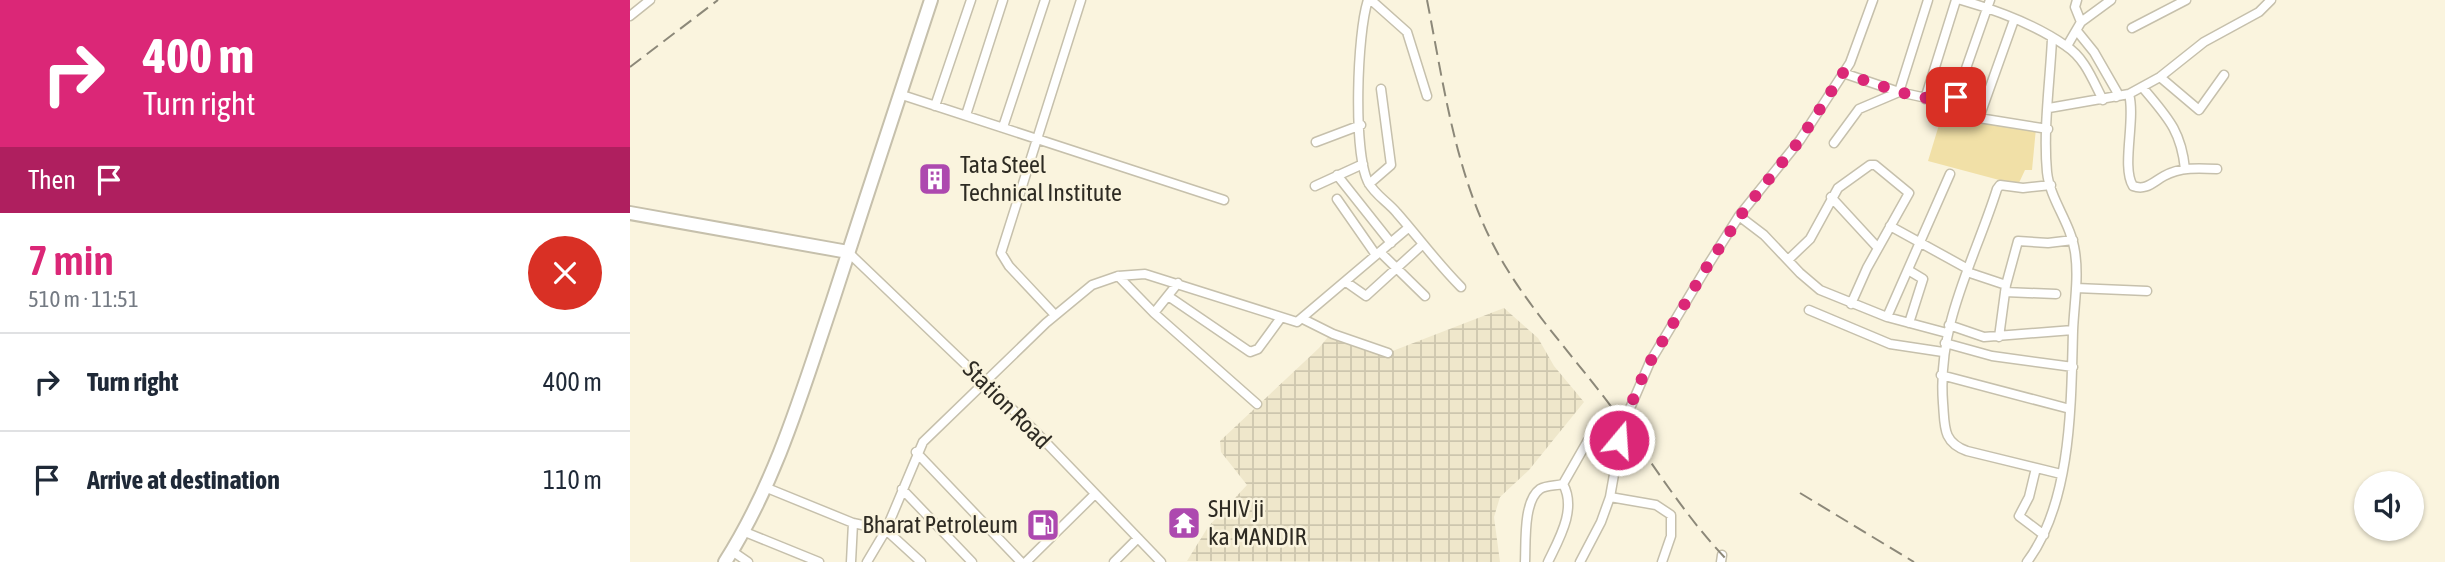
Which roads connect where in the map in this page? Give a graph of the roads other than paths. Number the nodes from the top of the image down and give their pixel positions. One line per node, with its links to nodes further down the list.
1 (650, 0): 16 (street)
2 (931, 0): 29 (main road)
3 (971, 0): 36 (street)
4 (1003, 0): 38 (street)
5 (1045, 0): 41 (street)
6 (1081, 0): 43 (street)
7 (1370, 0): 31 (street); 40 (street)
8 (1874, 0): 23 (street)
9 (1928, 0): 28 (street)
10 (1958, 0): 15 (street); 33 (street)
11 (2077, 0): 18 (street)
12 (2112, 0): 18 (street)
13 (2186, 0): 19 (street)
14 (2271, 0): 25 (street)
15 (1989, 4): 17 (street); 35 (street)
16 (630, 16)
17 (2014, 20): 21 (street); 39 (street)
18 (2081, 22): 20 (street)
19 (2132, 28)
20 (2077, 31): 22 (street); 32 (street)
21 (2052, 39): 22 (street); 37 (street)
22 (2067, 46): 34 (street)
23 (1843, 73): 28 (street); 58 (street)
24 (2224, 75): 25 (street)
25 (2160, 77): 26 (street)
26 (2143, 88): 30 (street); 47 (street)
27 (1381, 89): 51 (street)
28 (1899, 92): 33 (street); 45 (street)
29 (899, 93): 36 (street); 66 (main road)
30 (2129, 94): 32 (street); 47 (street)
31 (1427, 96)
32 (2116, 97): 34 (street)
33 (1925, 99): 35 (street)
34 (2102, 100): 37 (street)
35 (1949, 103): 39 (street)
36 (935, 106): 38 (street)
37 (2049, 108): 42 (street)
38 (966, 115): 41 (street)
39 (1979, 118): 42 (street)
40 (1361, 125): 44 (street); 46 (street)
41 (1003, 127): 43 (street)
42 (2048, 129): 52 (street)
43 (1035, 138): 56 (street); 85 (street)
44 (1316, 142)
45 (1833, 143)
46 (1363, 163): 50 (street); 51 (street)
47 (2185, 169): 48 (street)
48 (2217, 169)
49 (1950, 174): 63 (street)
50 (1337, 175): 53 (street); 62 (street)
51 (1369, 184): 60 (street)
52 (2051, 185): 61 (street); 71 (street)
53 (1315, 186)
54 (1831, 198): 59 (street); 65 (street); 68 (street)
55 (1337, 199): 67 (street)
56 (1224, 200)
57 (630, 213): 66 (main road)
58 (1740, 216): 68 (street); 100 (street, bridge)
59 (1890, 226): 63 (street); 65 (street)
60 (1408, 228): 62 (street); 64 (street)
61 (2073, 240): 76 (street); 77 (street)
62 (1391, 243): 67 (street)
63 (1920, 243): 70 (street); 71 (street)
64 (1422, 245): 69 (street); 75 (street)
65 (1878, 248): 82 (street)
66 (848, 252): 97 (street, Station Road); 105 (main road)
67 (1378, 253): 69 (street); 73 (street)
68 (1788, 260): 82 (street)
69 (1397, 268): 73 (street); 81 (street)
70 (1908, 270): 86 (street); 89 (street)
71 (1967, 271): 77 (street); 90 (street)
72 (1118, 276): 74 (street); 84 (street); 85 (street)
73 (1346, 282): 88 (street)
74 (1178, 283): 80 (street); 87 (street)
75 (1461, 287)
76 (2076, 288): 78 (street); 91 (street)
77 (2006, 289): 79 (street); 92 (street)
78 (2147, 291)
79 (2056, 294)
80 (1168, 296): 84 (street); 87 (street)
81 (1425, 296)
82 (1852, 304): 86 (street)
83 (1810, 310): 93 (street)
84 (1154, 313): 98 (street)
85 (1055, 315): 97 (street)
86 (1887, 317): 89 (street)
87 (1280, 319): 88 (street)
88 (1303, 319): 94 (street)
89 (1909, 323): 90 (street)
90 (1948, 329): 92 (street); 93 (street)
91 (2073, 330): 92 (street); 95 (street)
92 (1999, 337)
93 (1944, 347): 95 (street); 96 (street)
94 (1388, 352)
95 (2073, 367): 99 (street)
96 (1941, 375): 99 (street); 102 (street)
97 (986, 383): 101 (street); 107 (street, Station Road)
98 (1257, 404)
99 (2070, 409): 103 (street)
100 (1620, 436): 104 (street); 108 (street)
101 (916, 452): 106 (street); 121 (street)
102 (2036, 468): 103 (street); 112 (street)
103 (2061, 474): 112 (street)
104 (1563, 484): 124 (street); 125 (street)
105 (766, 488): 109 (street); 111 (main road)
106 (902, 489): 110 (street); 120 (street)
107 (1095, 494): 113 (street, Station Road); 121 (street)
108 (1610, 497): 126 (street); 127 (street)
109 (853, 523): 110 (street); 117 (street)
110 (886, 530): 118 (street); 119 (street)
111 (745, 532): 114 (main road); 116 (street)
112 (2044, 535): 128 (street)
113 (1138, 538): 122 (street); 123 (street, Station Road)
114 (728, 556): 115 (street)
115 (748, 562)
116 (819, 562)
117 (851, 562)
118 (867, 562)
119 (921, 562)
120 (972, 562)
121 (1024, 562)
122 (1114, 562)
123 (1161, 562)
124 (1525, 562)
125 (1548, 562)
126 (1580, 562)
127 (1662, 562)
128 (2027, 562)

